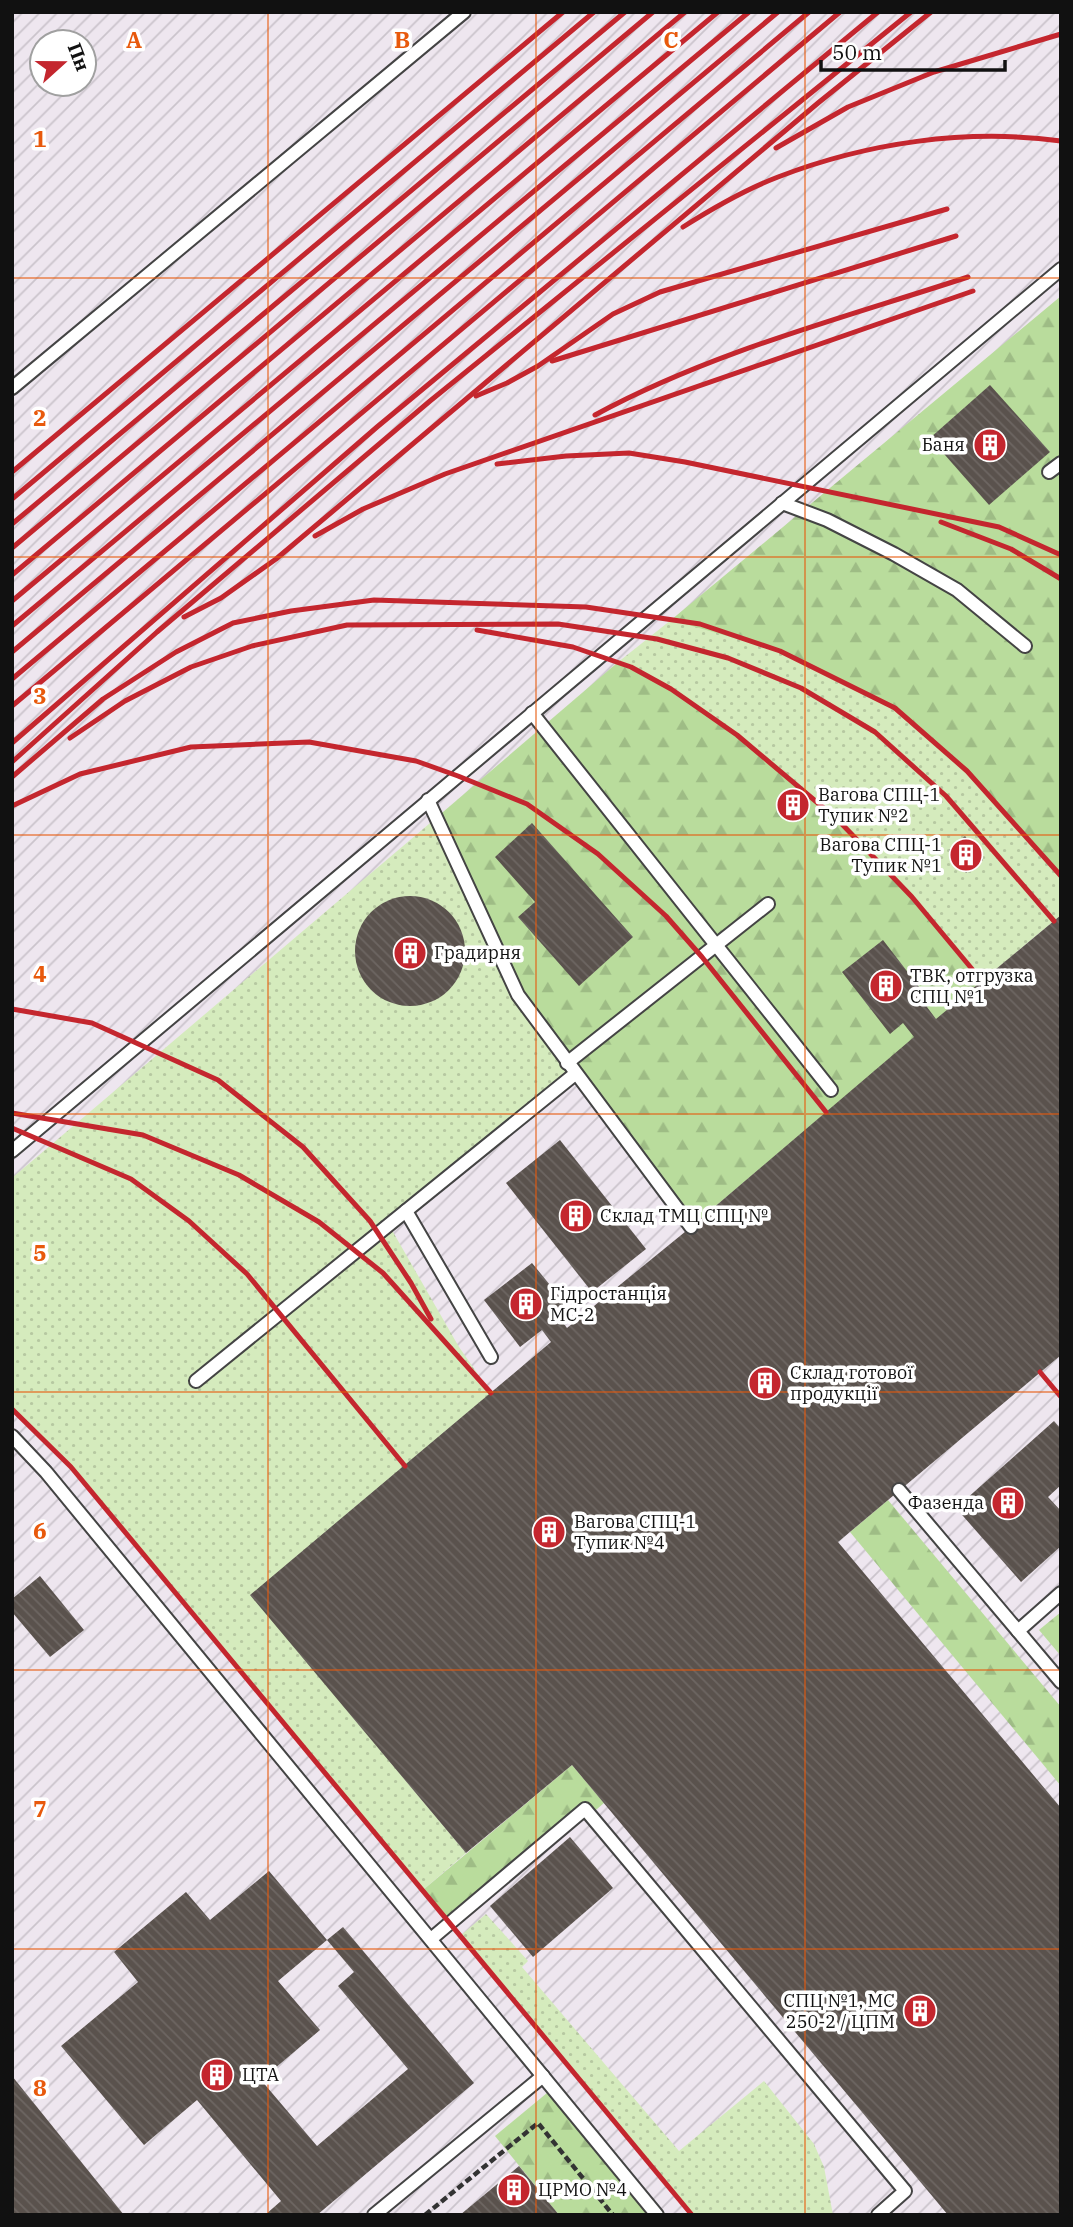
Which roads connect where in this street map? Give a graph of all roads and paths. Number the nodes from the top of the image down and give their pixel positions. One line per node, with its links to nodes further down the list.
1 (464, 12): 3 (lane)
2 (1061, 269): 6 (lane)
3 (12, 388)
4 (1061, 463): 5 (lane)
5 (1049, 472)
6 (782, 503): 7 (lane); 8 (lane)
7 (1025, 646)
8 (532, 713): 9 (lane); 11 (lane)
9 (428, 800): 12 (lane); 15 (lane)
10 (768, 904): 11 (lane)
11 (716, 945): 12 (lane); 14 (lane)
12 (567, 1063): 13 (lane)
13 (575, 1074): 16 (lane); 17 (lane)
14 (831, 1090)
15 (12, 1151)
16 (406, 1211): 18 (lane); 19 (lane)
17 (691, 1227)
18 (491, 1357)
19 (196, 1381)
20 (12, 1436): 25 (lane)
21 (899, 1490): 23 (lane)
22 (1061, 1593): 23 (lane)
23 (1018, 1631): 24 (lane)
24 (1061, 1682)
25 (431, 1939): 26 (lane); 31 (lane)
26 (543, 2076): 27 (lane); 30 (lane)
27 (374, 2215)
28 (425, 2215): 29 (path)
29 (613, 2215)
30 (657, 2215)
31 (878, 2215)

